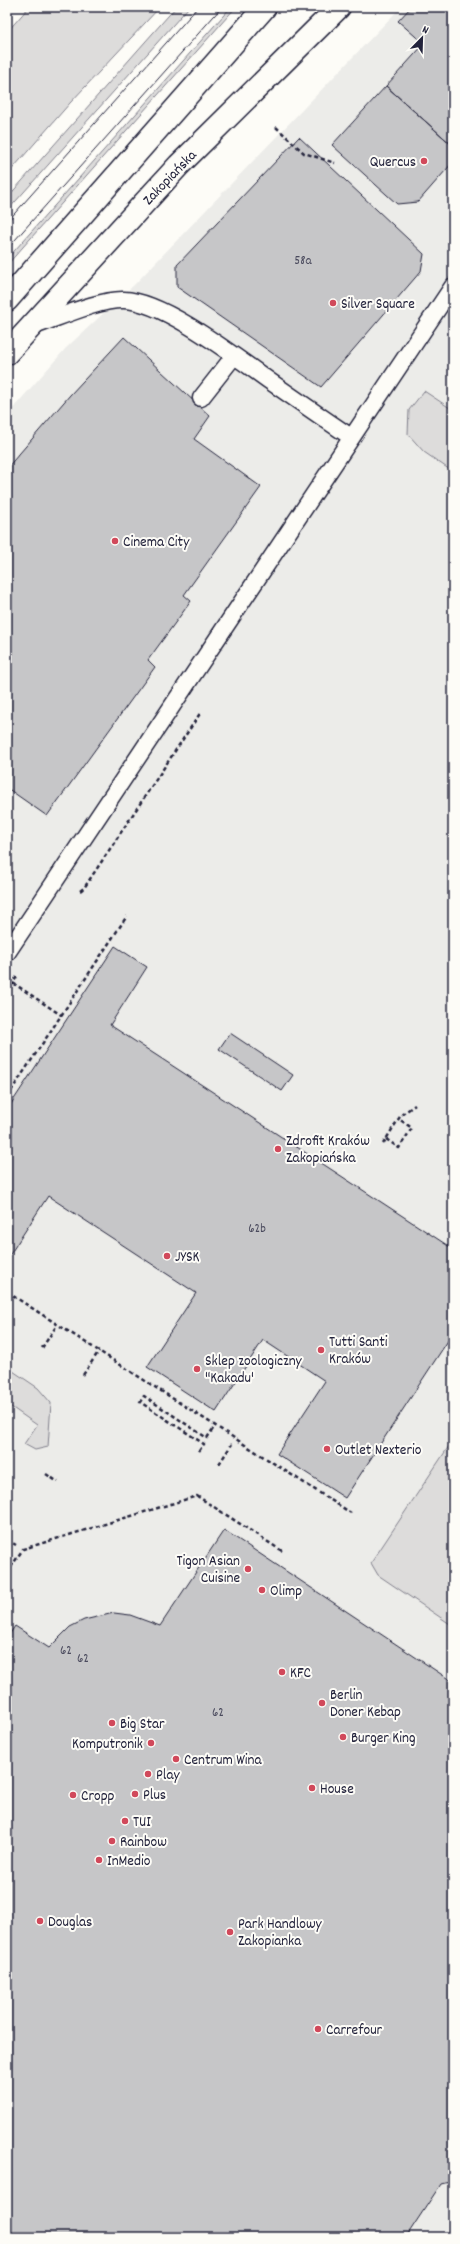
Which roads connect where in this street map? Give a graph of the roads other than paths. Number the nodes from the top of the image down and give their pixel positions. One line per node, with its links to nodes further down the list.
1 (265, 7): 4 (main road)
2 (339, 7): 5 (main road, Zakopiańska)
3 (453, 286): 9 (lane)
4 (7, 300)
5 (28, 329): 6 (main road, Zakopiańska); 7 (lane)
6 (7, 352)
7 (234, 356): 8 (lane); 9 (lane)
8 (201, 398)
9 (351, 437): 10 (lane)
10 (7, 953)

